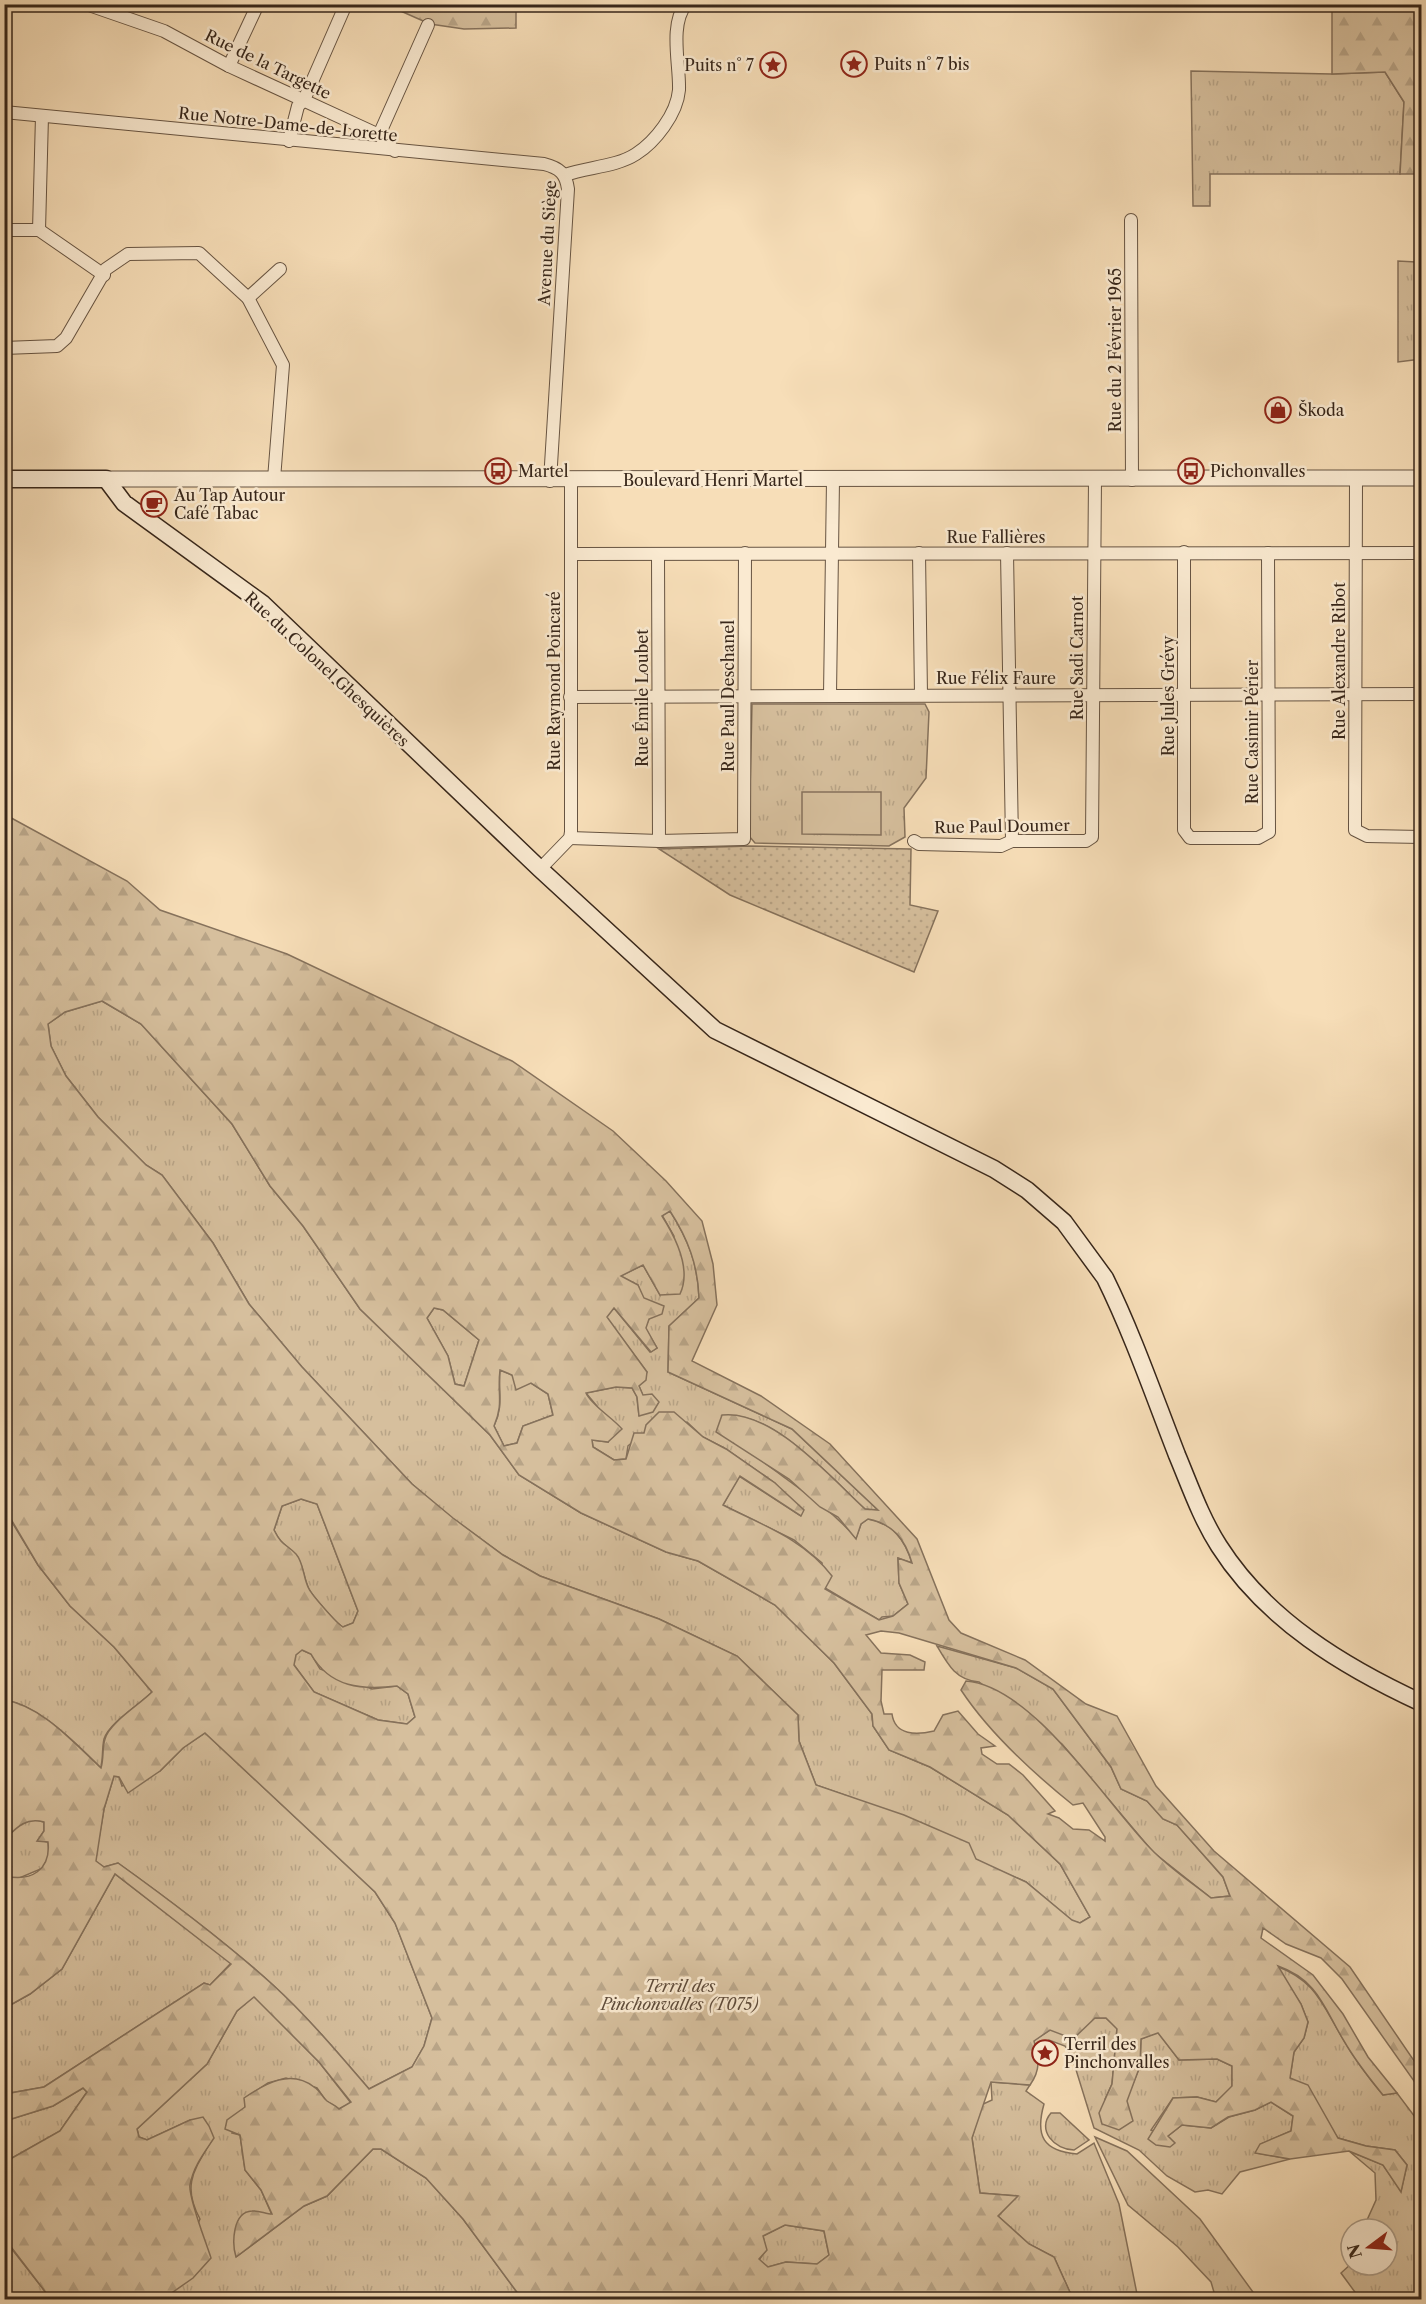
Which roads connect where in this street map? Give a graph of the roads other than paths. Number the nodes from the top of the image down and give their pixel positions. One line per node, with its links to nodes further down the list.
1 (86, 4): 6 (street, Rue de la Targette)
2 (258, 4): 6 (street)
3 (346, 4): 7 (street)
4 (686, 4): 13 (street, Avenue du Siège)
5 (428, 25): 10 (street)
6 (229, 66): 7 (street, Rue de la Targette)
7 (304, 100): 10 (street, Rue de la Targette); 11 (street)
8 (4, 112): 9 (street, Rue Notre-Dame-de-Lorette)
9 (42, 116): 11 (street, Rue Notre-Dame-de-Lorette); 16 (street)
10 (379, 135): 12 (street, Rue de la Targette)
11 (289, 141): 12 (street, Rue Notre-Dame-de-Lorette)
12 (396, 152): 13 (street, Rue Notre-Dame-de-Lorette)
13 (564, 175): 29 (street, Avenue du Siège)
14 (1131, 220): 28 (street, Rue du 2 Février 1965)
15 (4, 230): 16 (street)
16 (39, 230): 18 (street)
17 (280, 269): 19 (street)
18 (104, 274): 19 (street); 20 (street)
19 (248, 298): 25 (street)
20 (4, 348)
21 (1356, 478): 22 (street, Boulevard Henri Martel); 28 (street, Boulevard Henri Martel); 36 (street, Rue Alexandre Ribot)
22 (1422, 478)
23 (4, 479): 24 (main road, Boulevard Henri Martel)
24 (106, 479): 25 (street, Boulevard Henri Martel); 60 (main road, Rue du Colonel Ghesquières)
25 (274, 479): 29 (street, Boulevard Henri Martel)
26 (1095, 479): 27 (street, Boulevard Henri Martel); 28 (street, Boulevard Henri Martel); 34 (street, Rue Sadi Carnot)
27 (833, 480): 30 (street, Boulevard Henri Martel); 41 (street)
28 (1132, 480)
29 (550, 481): 30 (street, Boulevard Henri Martel)
30 (570, 481): 38 (street, Rue Raymond Poincaré)
31 (1184, 552): 34 (street, Rue Fallières); 35 (street, Rue Fallières); 51 (street, Rue Jules Grévy)
32 (919, 553): 33 (street, Rue Fallières); 41 (street, Rue Fallières); 46 (street)
33 (1007, 553): 34 (street, Rue Fallières); 47 (street)
34 (1094, 553): 48 (street, Rue Sadi Carnot)
35 (1268, 553): 36 (street, Rue Fallières); 42 (street, Rue Casimir Périer)
36 (1355, 553): 37 (street, Rue Fallières); 49 (street, Rue Alexandre Ribot)
37 (1422, 553)
38 (571, 554): 39 (street, Rue Fallières); 52 (street, Rue Raymond Poincaré)
39 (658, 554): 40 (street, Rue Fallières); 44 (street, Rue Émile Loubet)
40 (745, 554): 41 (street, Rue Fallières); 50 (street, Rue Paul Deschanel)
41 (832, 554): 45 (street)
42 (1268, 694): 49 (street, Rue Félix Faure); 51 (street, Rue Félix Faure); 56 (street, Rue Casimir Périer)
43 (1422, 694): 49 (street, Rue Félix Faure)
44 (658, 695): 50 (street, Rue Félix Faure); 52 (street, Rue Félix Faure); 57 (street, Rue Émile Loubet)
45 (830, 695): 46 (street, Rue Félix Faure); 50 (street, Rue Félix Faure)
46 (921, 695): 47 (street, Rue Félix Faure)
47 (1008, 695): 48 (street, Rue Félix Faure); 59 (street)
48 (1093, 695): 51 (street, Rue Félix Faure); 53 (street, Rue Sadi Carnot)
49 (1355, 695): 54 (street, Rue Alexandre Ribot)
50 (745, 696): 57 (street, Rue Paul Deschanel)
51 (1184, 696): 56 (street, Rue Jules Grévy)
52 (570, 697): 55 (street, Rue Raymond Poincaré)
53 (1092, 837): 59 (street, Rue Paul Doumer)
54 (1422, 837)
55 (570, 838): 57 (street); 60 (street)
56 (1190, 838)
57 (659, 841)
58 (914, 841): 59 (street, Rue Paul Doumer)
59 (1012, 841)
60 (540, 869): 61 (main road, Rue du Colonel Ghesquières)
61 (1422, 1703)

